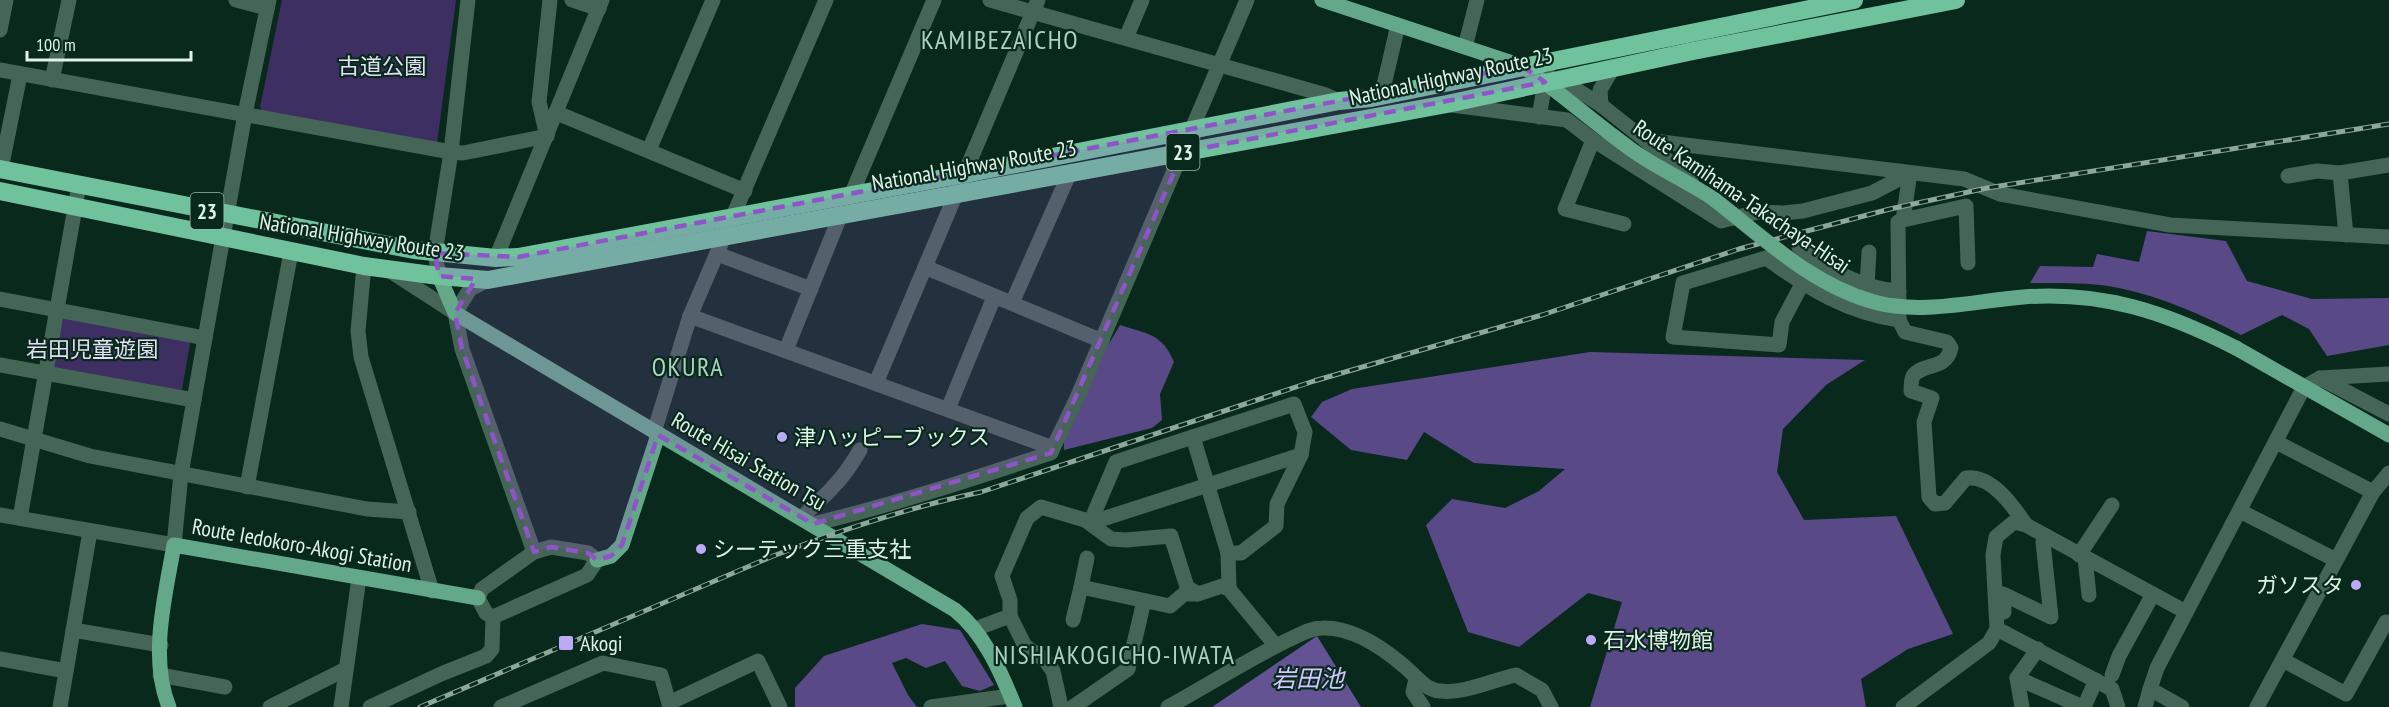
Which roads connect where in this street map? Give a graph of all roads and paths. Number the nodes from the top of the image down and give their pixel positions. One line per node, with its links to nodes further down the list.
1 (6, 0): 21 (street)
2 (69, 0): 30 (street)
3 (237, 0): 17 (street)
4 (468, 0): 44 (street)
5 (550, 0): 40 (street)
6 (572, 0): 18 (street)
7 (713, 0): 43 (street)
8 (826, 0): 54 (street)
9 (934, 0): 58 (street)
10 (990, 0): 19 (street)
11 (1142, 0): 22 (street)
12 (1247, 0): 25 (street)
13 (1322, 0): 20 (main road, Route Kamihama-Takachaya-Hisai)
14 (1477, 0): 23 (street)
15 (1854, 0): 24 (highway, National Highway Route 23 / 23)
16 (1956, 0): 27 (highway, National Highway Route 23 / 23)
17 (268, 4): 37 (street)
18 (600, 5): 36 (street)
19 (1036, 6): 22 (street); 51 (street)
20 (1398, 25): 23 (main road, Route Kamihama-Takachaya-Hisai); 32 (street)
21 (0, 30)
22 (1126, 38): 25 (street)
23 (1465, 47): 26 (main road, Route Kamihama-Takachaya-Hisai)
24 (1550, 60): 26 (highway, National Highway Route 23 / 23); 31 (street)
25 (1218, 64): 33 (street); 39 (street)
26 (1522, 66): 31 (main road, Route Kamihama-Takachaya-Hisai); 32 (highway, National Highway Route 23 / 23)
27 (1613, 68): 31 (highway, National Highway Route 23 / 23); 35 (street)
28 (0, 70): 29 (street)
29 (20, 75): 30 (street); 47 (street)
30 (52, 80): 37 (street)
31 (1545, 82): 34 (highway, National Highway Route 23 / 23); 35 (street); 38 (street); 55 (main road, Route Kamihama-Takachaya-Hisai)
32 (1384, 96): 33 (highway, National Highway Route 23 / 23)
33 (1339, 101): 39 (highway, National Highway Route 23 / 23)
34 (1447, 104): 38 (street); 45 (highway, National Highway Route 23 / 23)
35 (1601, 105): 42 (street)
36 (557, 113): 40 (street); 43 (street)
37 (245, 114): 44 (street); 61 (street)
38 (1539, 117): 41 (street)
39 (1191, 130): 45 (street); 51 (highway, National Highway Route 23 / 23)
40 (547, 136): 44 (street); 74 (street)
41 (1593, 140): 50 (street); 64 (street)
42 (1645, 140): 50 (street); 55 (street)
43 (649, 150): 54 (street)
44 (451, 152): 72 (street)
45 (1183, 152): 48 (highway, National Highway Route 23 / 23); 92 (street)
46 (2389, 165): 49 (street)
47 (1, 169): 53 (highway, National Highway Route 23 / 23)
48 (1070, 172): 57 (highway, National Highway Route 23 / 23); 86 (street)
49 (2340, 172): 52 (street); 66 (street)
50 (1910, 173): 63 (street); 66 (street)
51 (965, 174): 57 (street); 58 (highway, National Highway Route 23 / 23)
52 (2288, 176)
53 (79, 185): 59 (street); 61 (highway, National Highway Route 23 / 23)
54 (745, 191): 62 (street)
55 (1701, 191): 99 (main road, Route Kamihama-Takachaya-Hisai, bridge)
56 (0, 192): 59 (highway, National Highway Route 23 / 23)
57 (957, 193): 60 (highway, National Highway Route 23 / 23); 77 (street)
58 (852, 194): 62 (highway, National Highway Route 23 / 23)
59 (75, 208): 68 (highway, National Highway Route 23 / 23); 87 (street)
60 (841, 214): 65 (highway, National Highway Route 23 / 23); 83 (street)
61 (227, 215): 68 (street); 72 (highway, National Highway Route 23 / 23)
62 (734, 216): 65 (street); 74 (highway, National Highway Route 23 / 23)
63 (1903, 220): 75 (street); 84 (street)
64 (1624, 224)
65 (726, 235): 73 (street); 80 (highway, National Highway Route 23 / 23)
66 (2346, 235): 67 (street)
67 (2389, 237)
68 (223, 238): 70 (highway, National Highway Route 23 / 23); 91 (street)
69 (1799, 247): 82 (street)
70 (291, 252): 76 (highway, National Highway Route 23 / 23); 115 (street)
71 (1869, 252): 82 (street)
72 (435, 253): 74 (highway, National Highway Route 23 / 23); 79 (street)
73 (717, 254): 83 (street); 89 (street)
74 (496, 258)
75 (1968, 263)
76 (364, 266): 78 (highway, National Highway Route 23 / 23); 119 (street)
77 (925, 267): 86 (street); 98 (street)
78 (387, 269): 79 (highway, National Highway Route 23 / 23); 88 (street)
79 (439, 276): 80 (highway, National Highway Route 23 / 23); 88 (main road)
80 (488, 280): 88 (street)
81 (1802, 284): 81 (street); 90 (street)
82 (1867, 285): 84 (street)
83 (811, 289): 93 (street)
84 (1899, 291): 90 (street)
85 (0, 299): 87 (street)
86 (1005, 300): 92 (street); 101 (street)
87 (57, 310): 91 (street); 95 (street)
88 (455, 313): 104 (main road, Route Hisai Station Tsu); 128 (street)
89 (690, 316): 93 (street); 104 (street)
90 (1899, 320): 124 (street)
91 (205, 338): 100 (street)
92 (1102, 341): 109 (street)
93 (786, 350): 98 (street)
94 (0, 365): 95 (street)
95 (46, 373): 100 (street); 106 (street)
96 (2389, 374): 97 (street)
97 (2320, 378): 99 (street); 102 (street)
98 (876, 383): 101 (street)
99 (2304, 387): 105 (main road, Route Kamihama-Takachaya-Hisai); 108 (street)
100 (194, 400): 113 (street)
101 (945, 408): 109 (street)
102 (2389, 414)
103 (0, 429): 106 (street)
104 (656, 433): 122 (main road, Route Hisai Station Tsu); 132 (main road)
105 (2389, 435)
106 (34, 437): 113 (street); 121 (street)
107 (1193, 437): 111 (street); 114 (street); 123 (street)
108 (2276, 442): 116 (street); 118 (street)
109 (1053, 448): 122 (street)
110 (860, 450): 122 (street)
111 (1301, 455): 114 (street); 129 (street)
112 (2389, 473): 116 (street)
113 (181, 474): 115 (street); 127 (street)
114 (1208, 485): 123 (street); 129 (street)
115 (247, 487): 119 (street)
116 (2373, 492): 133 (street)
117 (2112, 505): 130 (street)
118 (2240, 511): 133 (street); 143 (street)
119 (410, 512): 137 (street)
120 (0, 515): 121 (street)
121 (20, 518): 125 (street)
122 (808, 521): 149 (main road, Route Hisai Station Tsu)
123 (1090, 523): 138 (street); 144 (street)
124 (2026, 525): 126 (street); 148 (street)
125 (90, 531): 127 (street); 150 (street)
126 (2046, 536): 130 (street); 148 (street)
127 (174, 545): 134 (main road, Route Iedokoro-Akogi Station); 151 (main road, Route Iedokoro-Akogi Station)
128 (534, 552): 132 (street); 141 (street)
129 (1228, 554): 136 (street)
130 (2082, 556): 139 (street); 140 (street)
131 (1087, 558): 135 (street)
132 (597, 560): 145 (street)
133 (2336, 560): 155 (street)
134 (359, 578): 137 (main road, Route Iedokoro-Akogi Station); 157 (street)
135 (1081, 587): 142 (street); 146 (street)
136 (1229, 589): 138 (street); 152 (street)
137 (432, 591): 141 (main road, Route Iedokoro-Akogi Station)
138 (1198, 594): 142 (street)
139 (2152, 594): 143 (street); 159 (street)
140 (2089, 595)
141 (478, 598): 145 (street)
142 (1144, 601): 177 (street)
143 (2186, 612): 164 (street)
144 (1010, 616): 149 (street); 176 (street)
145 (493, 617): 172 (street)
146 (1073, 620)
147 (2386, 622): 155 (street)
148 (2001, 625): 153 (street); 181 (street)
149 (975, 629): 165 (main road, Route Hisai Station Tsu)
150 (73, 630): 151 (street); 156 (street)
151 (161, 645): 158 (main road, Route Iedokoro-Akogi Station)
152 (1276, 646): 161 (street); 178 (street)
153 (2038, 649): 160 (street); 162 (street)
154 (0, 659): 156 (street)
155 (2283, 660): 187 (street)
156 (66, 670): 168 (street)
157 (344, 670): 170 (street); 171 (street)
158 (160, 675): 163 (street); 169 (main road, Route Iedokoro-Akogi Station)
159 (2112, 675)
160 (2018, 678): 182 (street); 183 (street)
161 (1416, 679): 179 (street); 180 (street)
162 (2096, 680): 183 (street); 184 (street)
163 (225, 687)
164 (2150, 689): 185 (street); 186 (street)
165 (1013, 702): 166 (street)
166 (978, 704): 175 (street)
167 (670, 705): 173 (street); 174 (street)
168 (60, 707)
169 (169, 707)
170 (270, 707)
171 (340, 707)
172 (370, 707)
173 (501, 707)
174 (780, 707)
175 (931, 707)
176 (1062, 707)
177 (1073, 707)
178 (1168, 707)
179 (1423, 707)
180 (1551, 707)
181 (1903, 707)
182 (2022, 707)
183 (2083, 707)
184 (2118, 707)
185 (2145, 707)
186 (2182, 707)
187 (2257, 707)

